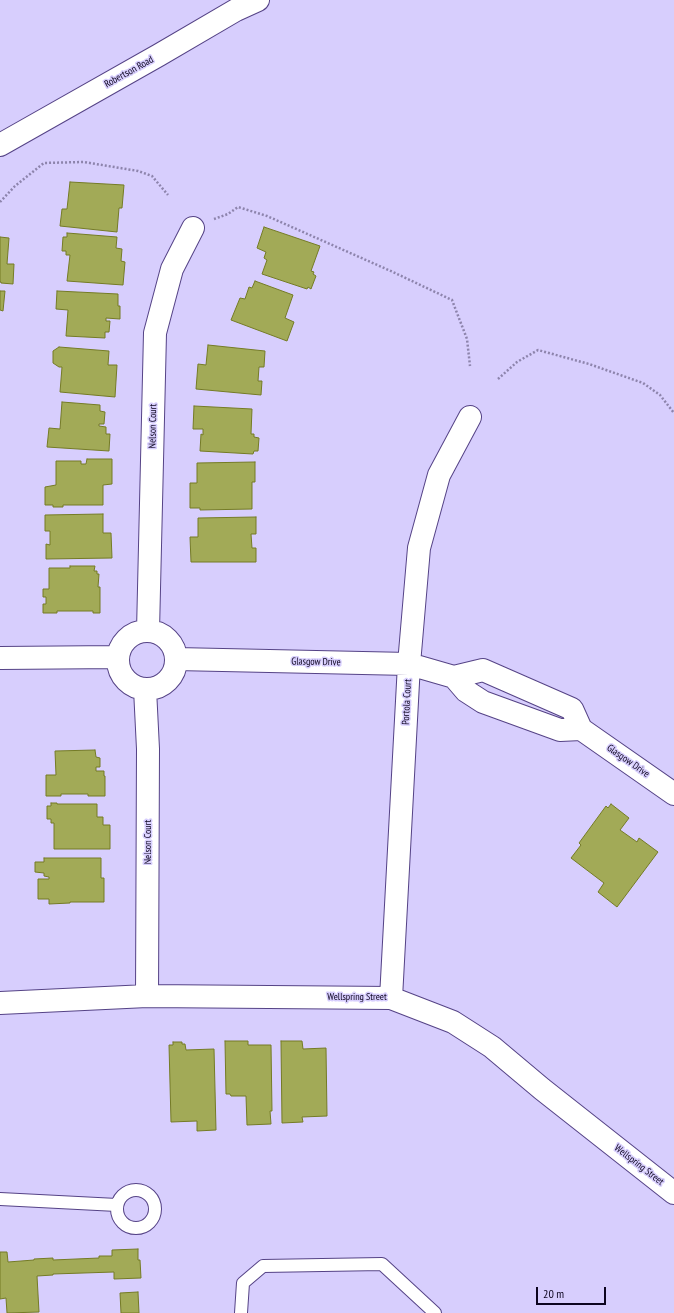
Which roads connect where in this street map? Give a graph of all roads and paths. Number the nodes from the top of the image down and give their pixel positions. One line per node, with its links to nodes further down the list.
1 (258, 0): 2 (street, Robertson Road)
2 (0, 145)
3 (168, 194): 4 (path)
4 (0, 202)
5 (193, 228): 6 (path); 10 (street, Nelson Court)
6 (470, 366)
7 (498, 379): 8 (path)
8 (674, 413)
9 (470, 417): 14 (street, Portola Court)
10 (148, 631): 11 (street); 13 (street)
11 (118, 657): 12 (street); 16 (street)
12 (0, 658)
13 (176, 659): 14 (street, Glasgow Drive); 16 (street)
14 (409, 664): 15 (street, Glasgow Drive); 22 (street, Portola Court)
15 (454, 677): 17 (street, Glasgow Drive); 18 (street)
16 (145, 689): 21 (street, Nelson Court)
17 (528, 690): 18 (street); 19 (street, Glasgow Drive)
18 (517, 714): 19 (street)
19 (581, 729): 20 (street, Glasgow Drive)
20 (674, 794)
21 (147, 996): 22 (street, Wellspring Street); 23 (street, Wellspring Street)
22 (391, 998): 24 (street, Wellspring Street)
23 (0, 1003)
24 (674, 1193)
25 (0, 1199): 26 (lane)
26 (117, 1205)
27 (241, 1313): 28 (lane)
28 (435, 1313)

